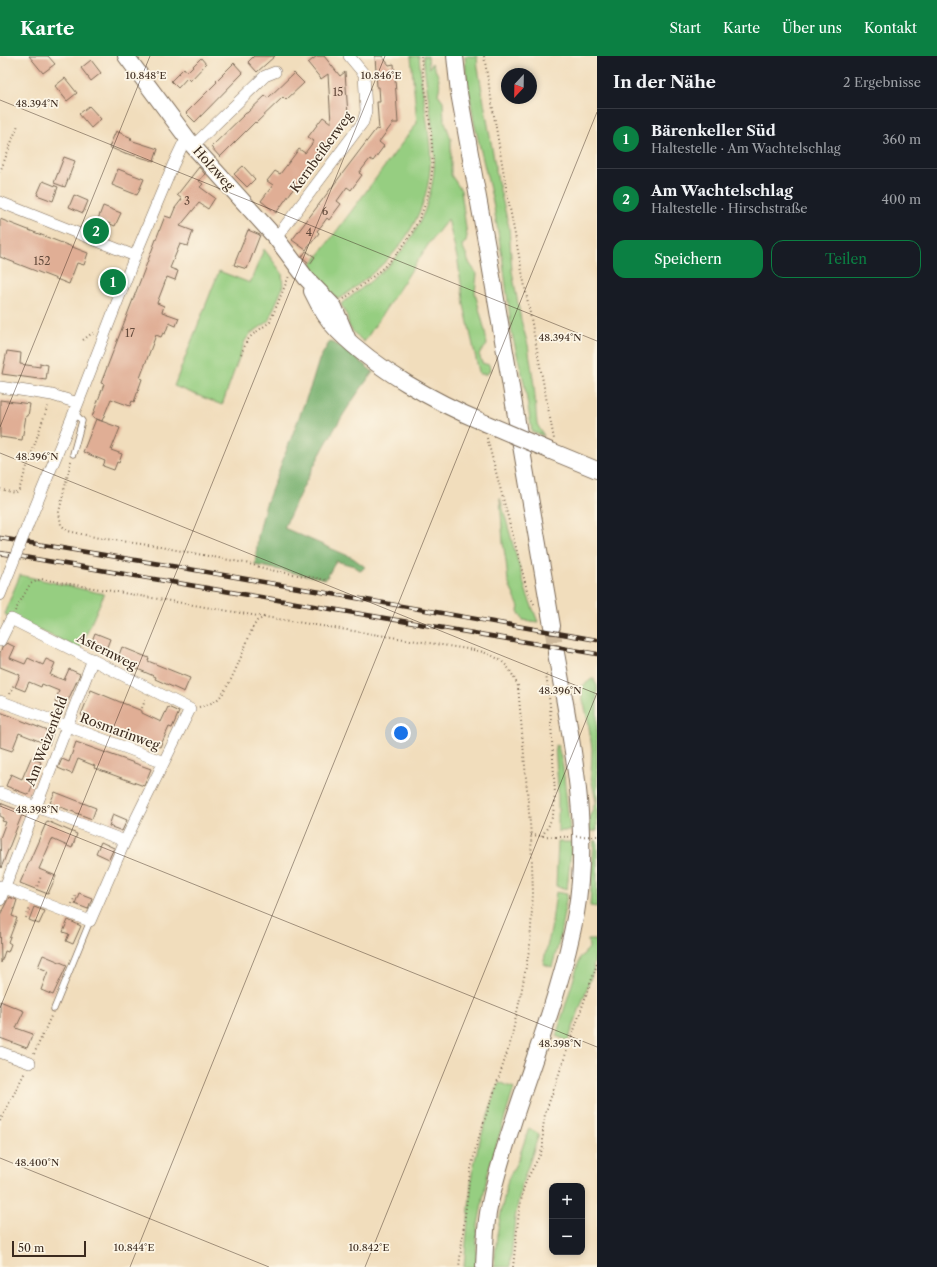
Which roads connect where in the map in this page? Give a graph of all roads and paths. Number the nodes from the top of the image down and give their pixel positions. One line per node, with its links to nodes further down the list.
1 (126, 56): 8 (main road, Holzweg)
2 (349, 56): 11 (street, Kernbeißerweg)
3 (421, 56): 15 (path)
4 (455, 56): 31 (main road)
5 (484, 56): 22 (path)
6 (275, 72): 8 (street)
7 (18, 125): 9 (path)
8 (191, 143): 11 (main road, Holzweg); 12 (street)
9 (0, 172)
10 (0, 202): 12 (street)
11 (276, 238): 13 (main road, Holzweg)
12 (135, 256): 20 (street)
13 (295, 262): 14 (main road, Holzweg); 17 (path)
14 (306, 278): 15 (main road, Holzweg); 16 (main road, Holzweg)
15 (334, 307): 16 (main road, Holzweg)
16 (353, 344): 21 (main road)
17 (241, 354)
18 (0, 387): 19 (street)
19 (52, 394): 20 (street); 25 (path)
20 (76, 408): 23 (lane); 27 (street, bridge)
21 (485, 423): 22 (main road, bridge); 28 (path)
22 (554, 452): 24 (main road)
23 (73, 454): 26 (path)
24 (597, 470)
25 (0, 489)
26 (328, 580)
27 (0, 595)
28 (536, 609)
29 (265, 617): 30 (path); 37 (path); 42 (path)
30 (11, 619): 32 (street); 34 (street, Asternweg)
31 (552, 626)
32 (0, 641)
33 (556, 653): 55 (main road)
34 (92, 659): 37 (street, Asternweg); 38 (street, Am Weizenfeld)
35 (545, 671): 43 (path)
36 (0, 701): 38 (street, Rosmarinweg)
37 (190, 709): 39 (street)
38 (66, 726): 39 (street, Rosmarinweg); 41 (street, Am Weizenfeld)
39 (164, 762): 45 (street)
40 (0, 793): 41 (street)
41 (36, 807): 45 (street); 46 (street, Am Weizenfeld)
42 (531, 835): 43 (path); 54 (path)
43 (542, 836): 44 (path, bridge)
44 (597, 836)
45 (125, 841): 48 (street)
46 (2, 887): 47 (street, Am Weizenfeld); 48 (street)
47 (0, 900)
48 (90, 921): 50 (lane)
49 (597, 964): 56 (path)
50 (54, 1009): 52 (path)
51 (0, 1052): 52 (street)
52 (30, 1063): 53 (path)
53 (0, 1121)
54 (459, 1267)
55 (484, 1267)
56 (513, 1267)

